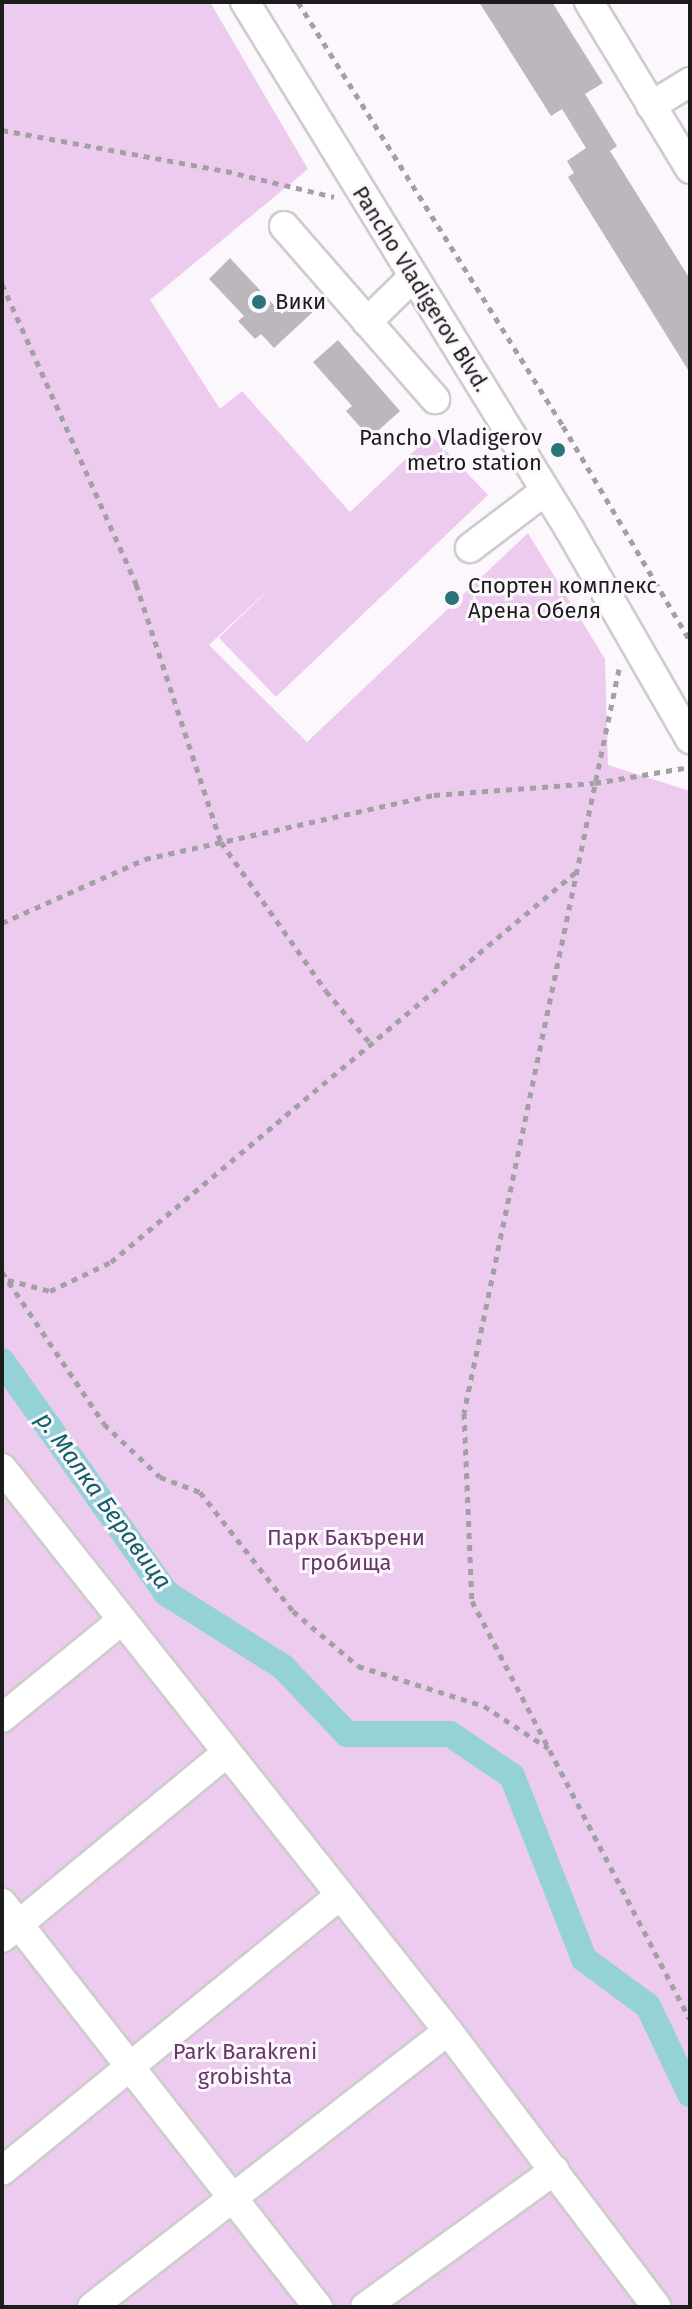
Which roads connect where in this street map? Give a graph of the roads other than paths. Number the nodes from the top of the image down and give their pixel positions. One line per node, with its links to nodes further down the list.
1 (245, 2): 7 (street, Pancho Vladigerov Blvd.)
2 (589, 2): 4 (street)
3 (690, 82): 4 (street)
4 (651, 106): 5 (street)
5 (690, 169)
6 (284, 226): 8 (street)
7 (413, 277): 8 (street); 10 (street, Pancho Vladigerov Blvd.)
8 (367, 322): 9 (street)
9 (435, 399)
10 (545, 491): 11 (street); 12 (street, Pancho Vladigerov Blvd.)
11 (470, 548)
12 (684, 702): 13 (street, Pancho Vladigerov Blvd.)
13 (690, 739)
14 (7, 1485): 15 (street)
15 (121, 1621): 16 (street); 17 (street)
16 (2, 1718)
17 (225, 1754): 18 (street); 19 (street)
18 (339, 1896): 20 (street); 21 (street)
19 (8, 1922): 21 (street)
20 (448, 2031): 22 (street); 24 (street)
21 (130, 2067): 23 (street); 24 (street)
22 (555, 2170): 27 (street); 28 (street)
23 (2, 2171)
24 (233, 2198): 25 (street); 26 (street)
25 (92, 2307)
26 (318, 2307)
27 (365, 2307)
28 (657, 2307)

